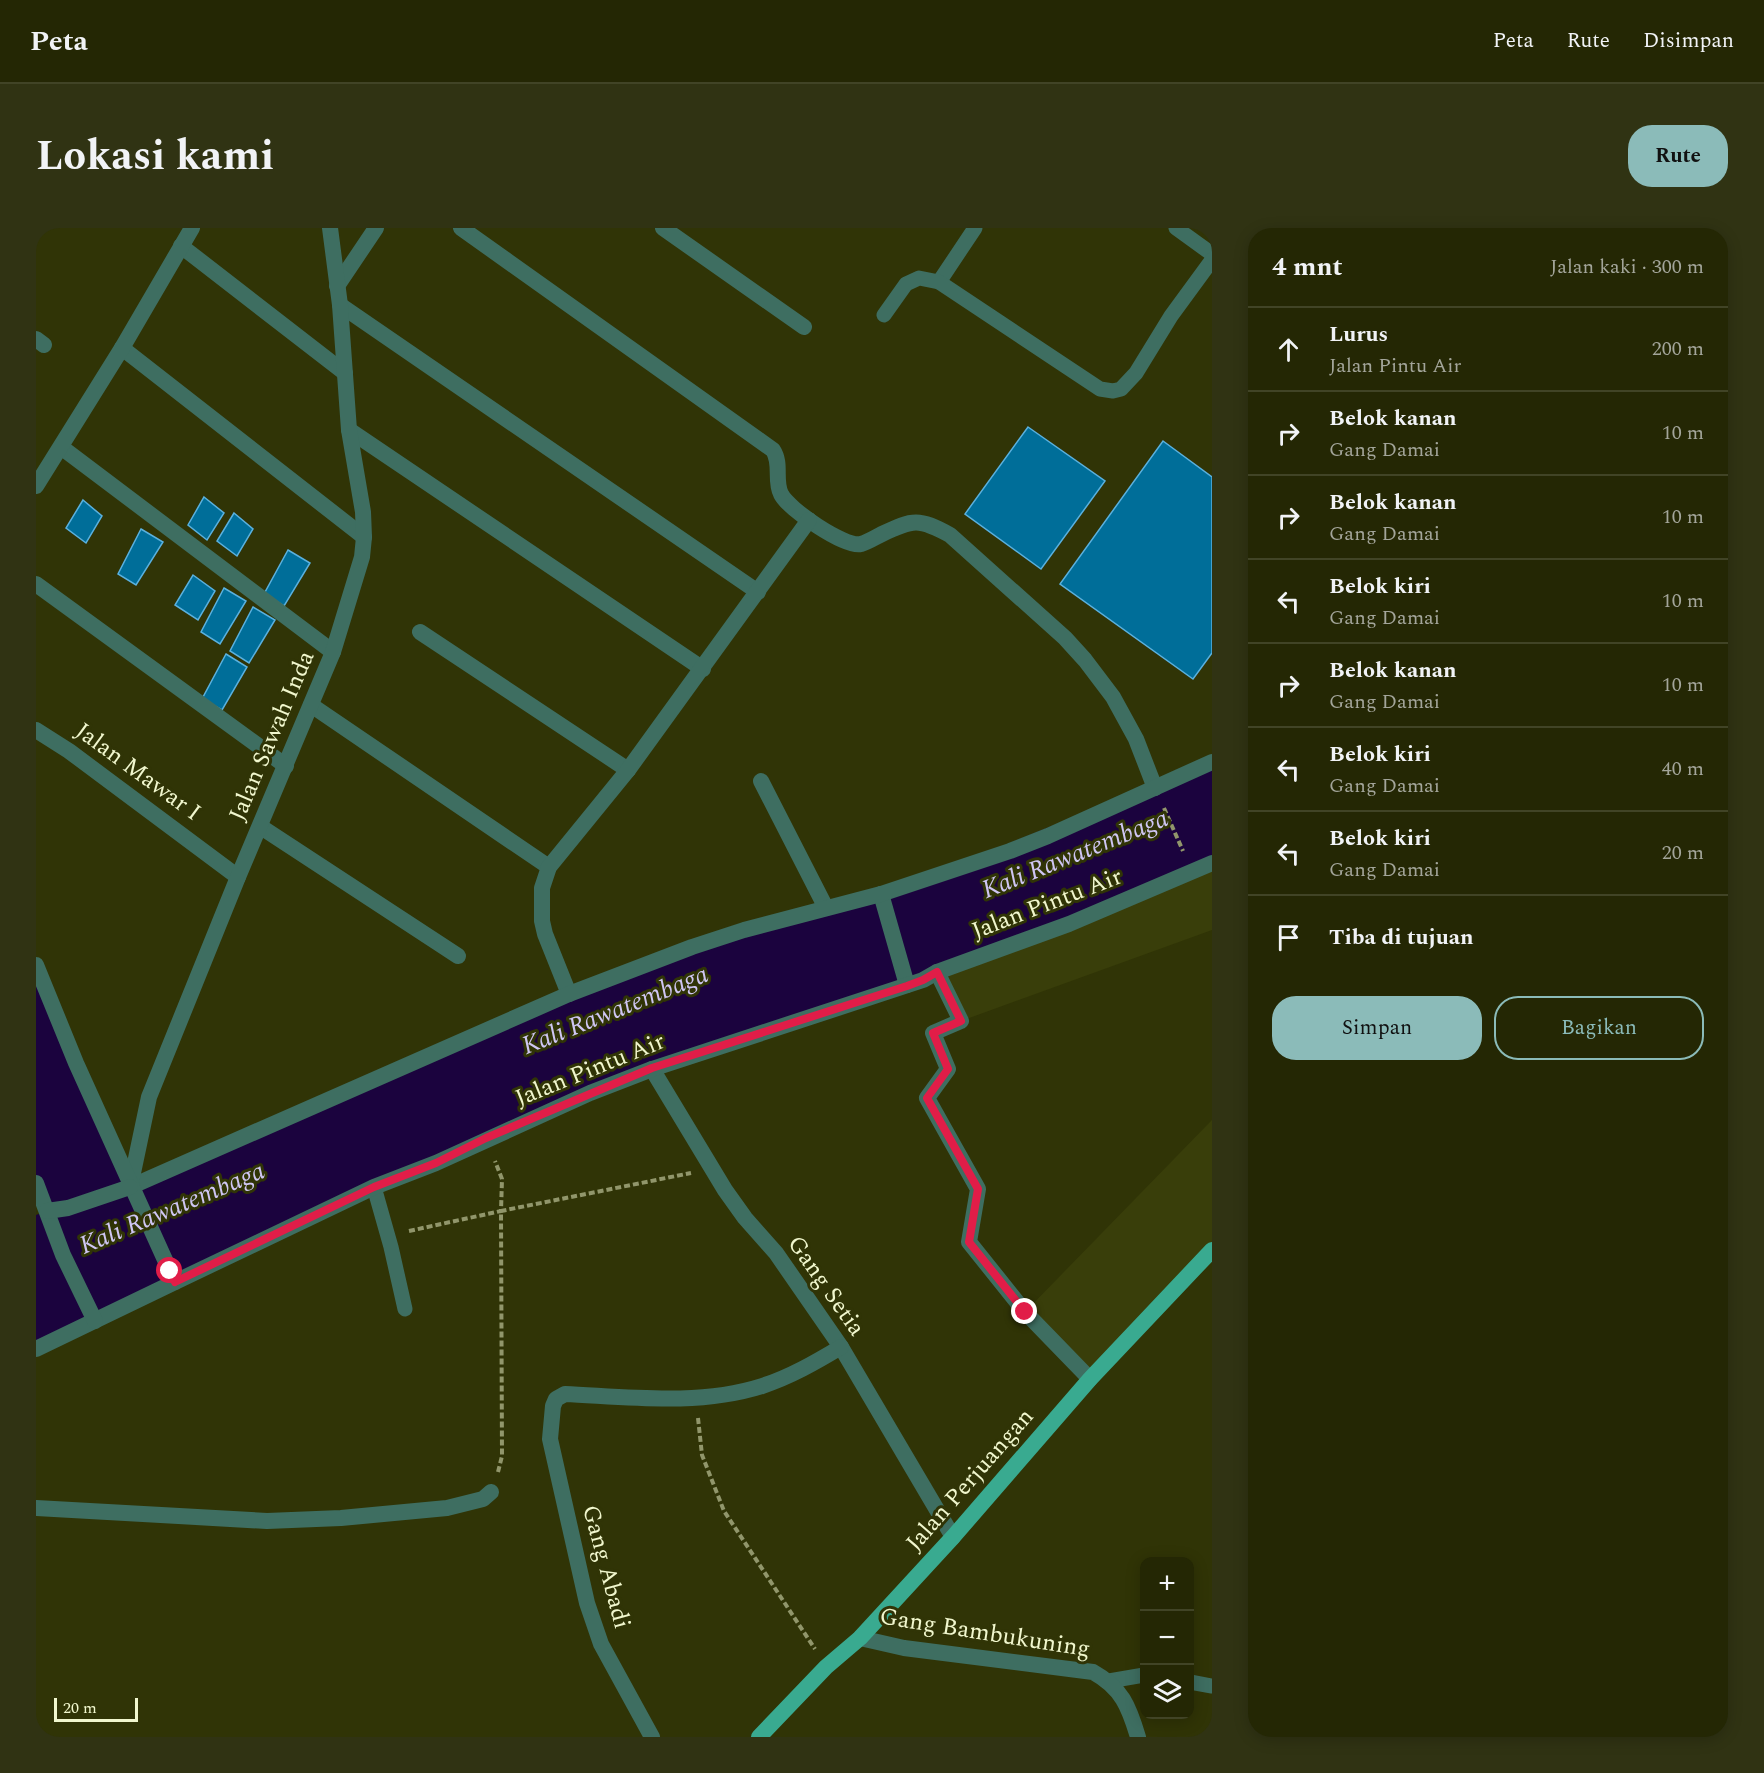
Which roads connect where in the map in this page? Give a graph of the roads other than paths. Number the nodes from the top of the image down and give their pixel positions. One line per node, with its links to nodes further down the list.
1 (192, 228): 8 (street)
2 (330, 228): 12 (street, Jalan Sawah Inda)
3 (376, 228): 12 (street)
4 (462, 228): 21 (street)
5 (663, 228): 15 (street)
6 (975, 228): 11 (lane)
7 (1176, 228): 9 (lane)
8 (181, 246): 16 (street); 17 (street)
9 (1212, 254)
10 (1212, 260): 11 (lane)
11 (939, 282): 14 (lane)
12 (338, 286): 13 (street, Jalan Sawah Inda)
13 (340, 305): 17 (street, Jalan Sawah Inda); 24 (street)
14 (884, 315)
15 (804, 327)
16 (122, 348): 19 (street); 22 (street)
17 (345, 374): 18 (street, Jalan Sawah Inda)
18 (349, 430): 22 (street, Jalan Sawah Inda); 27 (street)
19 (61, 447): 20 (street); 26 (street)
20 (36, 486)
21 (809, 520): 24 (street); 34 (street)
22 (364, 537): 26 (street, Jalan Sawah Inda)
23 (36, 584): 31 (street)
24 (758, 592): 27 (street)
25 (420, 632): 32 (street)
26 (333, 652): 28 (street, Jalan Sawah Inda)
27 (703, 669): 32 (street)
28 (311, 705): 31 (street, Jalan Sawah Inda); 37 (street)
29 (36, 730): 38 (street, Jalan Mawar I)
30 (1212, 762): 34 (street)
31 (286, 766): 35 (street, Jalan Sawah Inda)
32 (628, 770): 37 (street)
33 (761, 781): 40 (street)
34 (1155, 788): 39 (street)
35 (261, 827): 38 (street, Jalan Sawah Inda); 41 (street)
36 (1212, 863): 43 (street, Jalan Pintu Air)
37 (549, 867): 45 (street)
38 (238, 877): 48 (street, Jalan Sawah Inda)
39 (882, 898): 40 (street); 44 (street)
40 (826, 908): 45 (street)
41 (458, 956)
42 (36, 965): 48 (street)
43 (937, 972): 44 (street, Jalan Pintu Air); 57 (street)
44 (907, 986): 46 (street, Jalan Pintu Air)
45 (569, 994): 48 (street)
46 (652, 1068): 49 (street, Jalan Pintu Air); 55 (street, Gang Setia)
47 (36, 1183): 50 (street)
48 (130, 1187): 50 (street); 52 (street)
49 (374, 1187): 52 (street, Jalan Pintu Air); 53 (lane)
50 (42, 1213): 54 (street)
51 (1212, 1250): 57 (main road, Jalan Perjuangan)
52 (175, 1282): 54 (street, Jalan Pintu Air)
53 (405, 1309)
54 (95, 1320): 56 (street, Jalan Pintu Air)
55 (841, 1347): 60 (street, Gang Setia); 66 (street, Gang Abadi)
56 (36, 1349)
57 (1090, 1379): 60 (main road, Jalan Perjuangan)
58 (491, 1492): 59 (street)
59 (36, 1508)
60 (953, 1537): 61 (main road, Jalan Perjuangan)
61 (860, 1638): 63 (street, Gang Bambukuning); 67 (main road, Jalan Perjuangan)
62 (1140, 1676): 63 (lane)
63 (1109, 1681): 68 (street, Gang Bambukuning)
64 (1194, 1683): 65 (lane)
65 (1212, 1686)
66 (652, 1737)
67 (759, 1737)
68 (1138, 1737)

